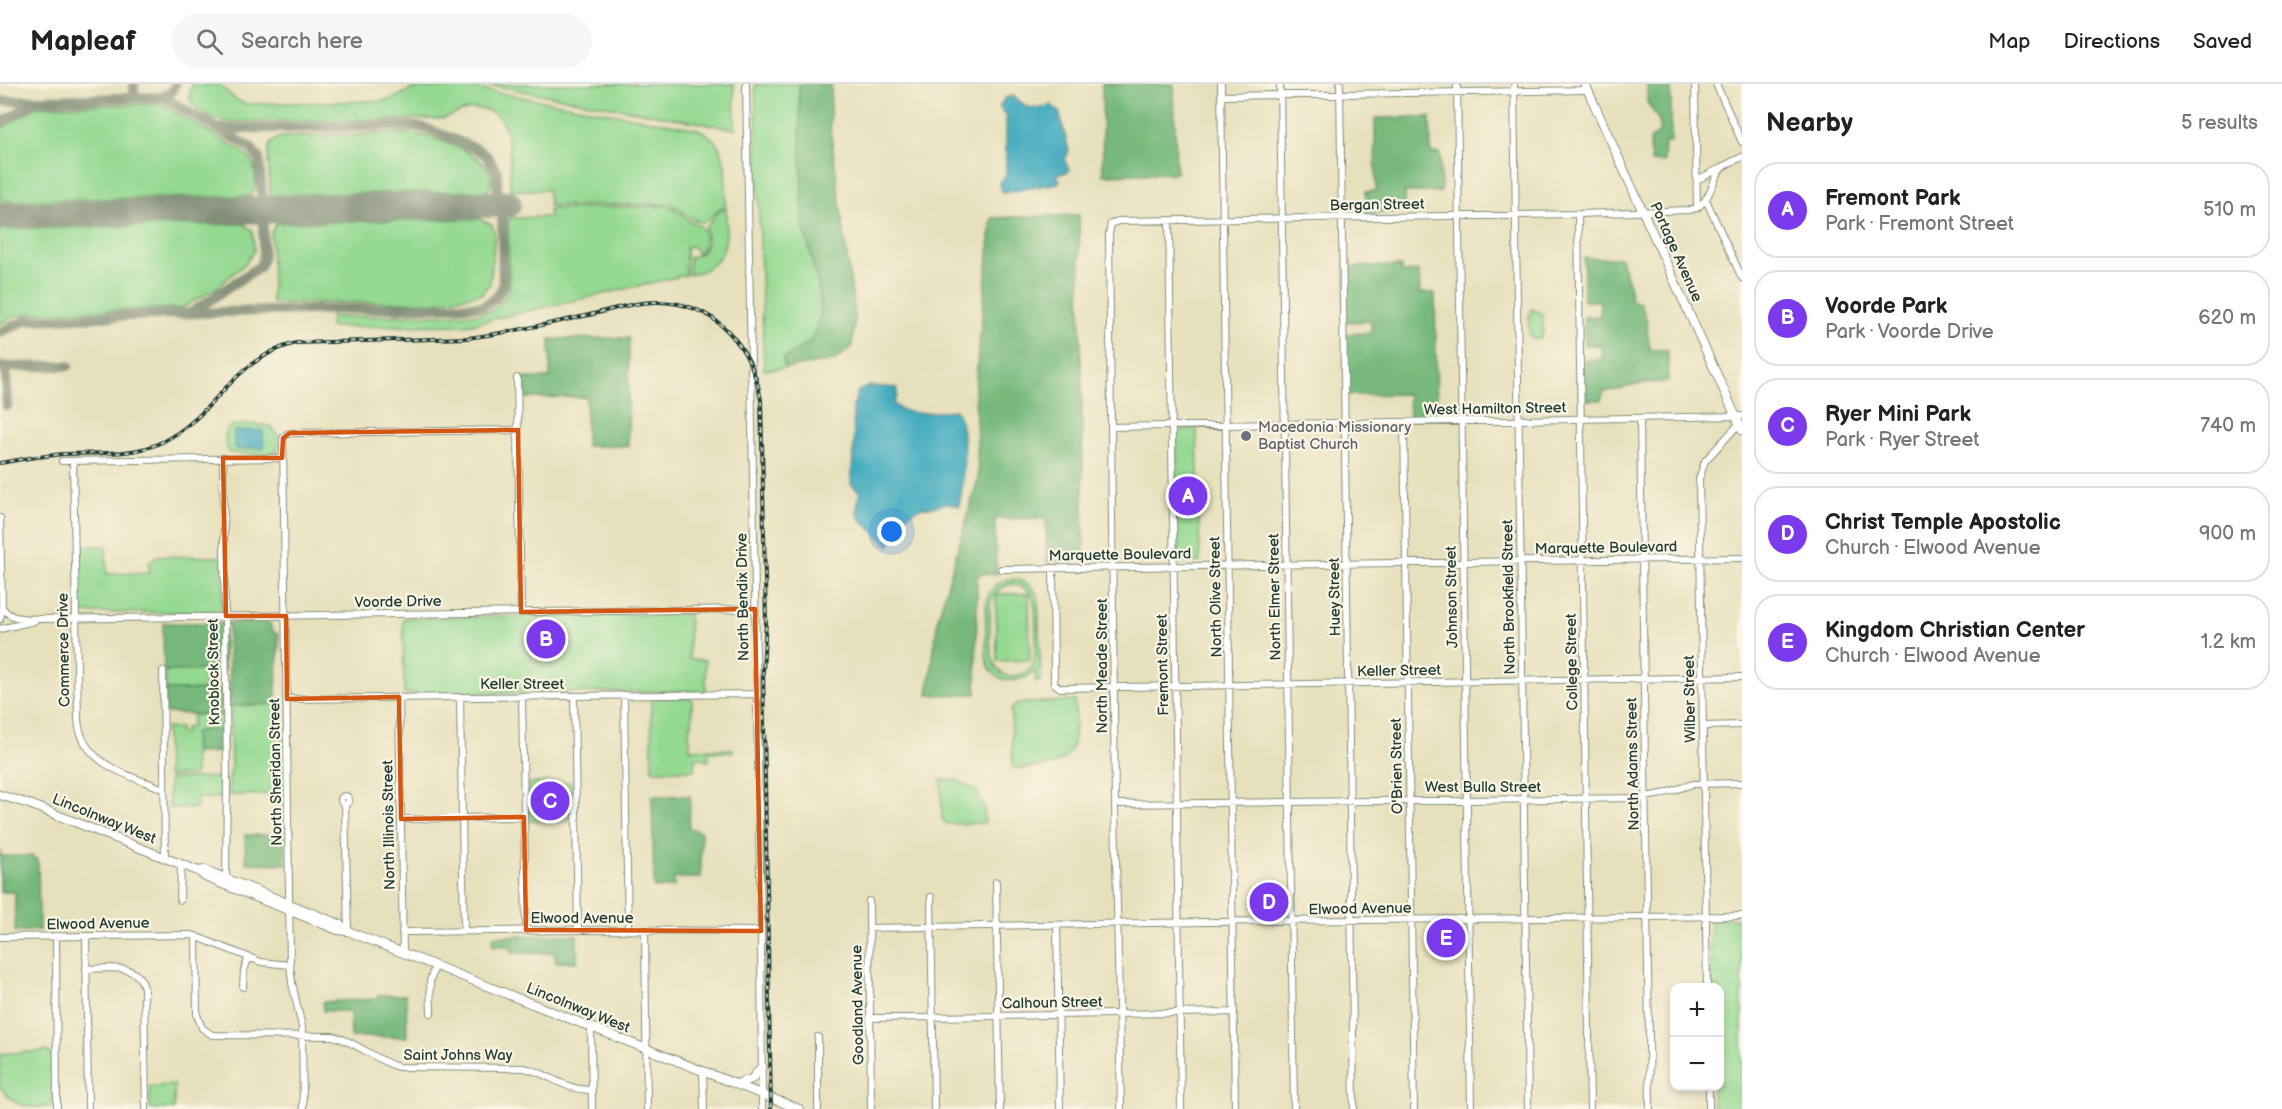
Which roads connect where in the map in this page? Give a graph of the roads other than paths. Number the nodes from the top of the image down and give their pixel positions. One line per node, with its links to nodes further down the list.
1 (747, 84): 63 (street, North Bendix Drive)
2 (1221, 84): 13 (street, North Olive Street)
3 (1280, 84): 12 (street, North Elmer Street)
4 (1340, 84): 11 (street, Huey Street)
5 (1457, 84): 10 (street, Johnson Street)
6 (1695, 84): 17 (street)
7 (1716, 84): 14 (street)
8 (1514, 87): 9 (street); 10 (street); 22 (street, North Brookfield Street)
9 (1586, 87): 20 (main road, Portage Avenue)
10 (1457, 92): 11 (street); 23 (street, Johnson Street)
11 (1340, 94): 12 (street); 24 (street, Huey Street)
12 (1280, 95): 13 (street); 26 (street, North Elmer Street)
13 (1222, 96): 25 (street, North Olive Street)
14 (1742, 142)
15 (1742, 157): 16 (street)
16 (1722, 168): 17 (street); 18 (street)
17 (1696, 180): 19 (street)
18 (1706, 200): 19 (street); 29 (street)
19 (1697, 208): 20 (street, Bergan Street)
20 (1643, 212): 21 (street, Bergan Street); 36 (main road, Portage Avenue)
21 (1578, 214): 22 (street, Bergan Street); 32 (street, College Street)
22 (1516, 215): 23 (street, Bergan Street); 33 (street, North Brookfield Street)
23 (1459, 216): 24 (street, Bergan Street); 35 (street, Johnson Street)
24 (1341, 218): 26 (street, Bergan Street); 38 (street, Huey Street)
25 (1223, 219): 26 (street, Bergan Street); 27 (street, Bergan Street); 39 (street, North Olive Street)
26 (1282, 219): 37 (street, North Elmer Street)
27 (1169, 220): 28 (street, Bergan Street); 40 (street, Fremont Street)
28 (1112, 223): 41 (street, North Meade Street)
29 (1742, 278)
30 (517, 378): 42 (street)
31 (1640, 418): 32 (street, West Hamilton Street); 36 (street, West Hamilton Street); 50 (street, North Adams Street)
32 (1581, 419): 33 (street, West Hamilton Street); 52 (street, College Street)
33 (1518, 420): 35 (street, West Hamilton Street); 51 (street, North Brookfield Street)
34 (1404, 422): 35 (street, West Hamilton Street); 38 (street, West Hamilton Street); 54 (street, O'Brien Street)
35 (1461, 422): 53 (street, Johnson Street)
36 (1740, 422): 49 (street, Wilber Street)
37 (1284, 423): 38 (street, West Hamilton Street); 39 (street, West Hamilton Street); 56 (street, North Elmer Street)
38 (1344, 423): 55 (street, Huey Street)
39 (1226, 425): 40 (street, West Hamilton Street); 58 (street, North Olive Street)
40 (1172, 426): 41 (street, West Hamilton Street); 57 (street, Fremont Street)
41 (1111, 427): 59 (street, North Meade Street)
42 (518, 430): 44 (street, North Sheridan Street); 64 (street)
43 (223, 458): 44 (street); 46 (street); 65 (street, Knoblock Street)
44 (282, 458): 66 (street, North Sheridan Street)
45 (62, 461): 46 (street)
46 (73, 461): 67 (street, Commerce Drive)
47 (0, 518): 62 (street)
48 (1742, 558): 49 (street, Marquette Boulevard)
49 (1701, 559): 50 (street, Marquette Boulevard); 72 (street, Wilber Street)
50 (1642, 560): 52 (street, Marquette Boulevard); 74 (street, North Adams Street)
51 (1520, 561): 52 (street, Marquette Boulevard); 53 (street, Marquette Boulevard); 75 (street, North Brookfield Street)
52 (1583, 561): 76 (street, College Street)
53 (1463, 562): 54 (street, Marquette Boulevard); 77 (street, Johnson Street)
54 (1406, 563): 55 (street, Marquette Boulevard); 79 (street, O'Brien Street)
55 (1346, 564): 56 (street, Marquette Boulevard); 78 (street, Huey Street)
56 (1287, 565): 58 (street, Marquette Boulevard); 80 (street, North Elmer Street)
57 (1173, 566): 58 (street, Marquette Boulevard); 59 (street, Marquette Boulevard); 82 (street, Fremont Street)
58 (1228, 566): 81 (street, North Olive Street)
59 (1113, 567): 60 (street, Marquette Boulevard); 83 (street, North Meade Street)
60 (1053, 568): 61 (street, Marquette Boulevard); 83 (street, Keller Street)
61 (1002, 569)
62 (2, 607): 68 (street); 69 (street, Voorde Drive)
63 (756, 609): 64 (street, Voorde Drive); 84 (street, North Bendix Drive)
64 (520, 612): 66 (street, Voorde Drive)
65 (226, 616): 66 (street, Voorde Drive); 67 (street, Voorde Drive); 113 (street, Knoblock Street)
66 (286, 616): 90 (street, North Sheridan Street)
67 (76, 618): 69 (street, Voorde Drive); 95 (street, Commerce Drive)
68 (0, 619)
69 (42, 619): 70 (street, Voorde Drive)
70 (0, 629)
71 (163, 671): 95 (street)
72 (1702, 678): 73 (street, Keller Street); 74 (street, Keller Street); 92 (street, Wilber Street)
73 (1741, 679)
74 (1644, 680): 76 (street, Keller Street); 97 (street, North Adams Street)
75 (1522, 681): 76 (street, Keller Street); 77 (street, Keller Street); 101 (street, North Brookfield Street)
76 (1584, 681): 98 (street, College Street)
77 (1465, 682): 79 (street, Keller Street); 100 (street, Johnson Street)
78 (1348, 684): 79 (street, Keller Street); 80 (street, Keller Street); 102 (street, Huey Street)
79 (1408, 684): 99 (street, O'Brien Street)
80 (1288, 685): 81 (street, Keller Street); 103 (street, North Elmer Street)
81 (1229, 686): 82 (street, Keller Street); 104 (street, North Olive Street)
82 (1175, 687): 83 (street, Keller Street); 105 (street, Fremont Street)
83 (1114, 688): 107 (street, North Meade Street)
84 (757, 694): 85 (street, Keller Street); 141 (street, North Bendix Drive)
85 (624, 695): 87 (street, Keller Street); 137 (street)
86 (522, 696): 87 (street, Keller Street); 88 (street, Keller Street); 108 (street)
87 (574, 696): 136 (street)
88 (460, 697): 89 (street, Keller Street); 109 (street)
89 (399, 698): 90 (street, Keller Street); 110 (street, North Illinois Street)
90 (287, 699): 118 (street, North Sheridan Street)
91 (1742, 725): 92 (street)
92 (1703, 726): 93 (street, Wilber Street)
93 (1703, 783): 94 (street, West Bulla Street); 97 (street, West Bulla Street); 119 (street, Wilber Street)
94 (1742, 783)
95 (164, 789): 111 (street)
96 (0, 795): 111 (main road, Lincolnway West)
97 (1645, 797): 98 (street, West Bulla Street); 121 (street, North Adams Street)
98 (1586, 798): 101 (street, West Bulla Street); 122 (street, College Street)
99 (1409, 799): 100 (street, West Bulla Street); 102 (street, West Bulla Street); 124 (street, O'Brien Street)
100 (1466, 799): 101 (street, West Bulla Street); 125 (street, Johnson Street)
101 (1524, 799): 123 (street, North Brookfield Street)
102 (1349, 800): 103 (street, West Bulla Street); 128 (street, Huey Street)
103 (1290, 801): 104 (street, West Bulla Street); 127 (street, North Elmer Street)
104 (1231, 802): 105 (street, West Bulla Street); 126 (street, North Olive Street)
105 (1177, 803): 107 (street, West Bulla Street); 129 (street, Fremont Street)
106 (345, 804): 139 (street)
107 (1115, 804): 130 (street, North Meade Street)
108 (524, 817): 109 (street); 135 (street)
109 (462, 818): 110 (street); 140 (street)
110 (401, 819): 142 (street, North Illinois Street)
111 (165, 858): 112 (main road, Lincolnway West)
112 (181, 864): 113 (main road, Lincolnway West); 116 (street)
113 (226, 882): 118 (main road, Lincolnway West)
114 (996, 882): 132 (street)
115 (931, 897): 133 (street)
116 (180, 900)
117 (869, 901): 134 (street, Goodland Avenue)
118 (290, 907): 139 (main road, Lincolnway West); 149 (street, North Sheridan Street)
119 (1705, 916): 120 (street, Elwood Avenue); 121 (street, Elwood Avenue); 152 (street, Wilber Street)
120 (1742, 916)
121 (1646, 917): 122 (street, Elwood Avenue); 197 (street, North Adams Street)
122 (1587, 918): 123 (street, Elwood Avenue); 196 (street, College Street)
123 (1525, 919): 125 (street, Elwood Avenue); 195 (street, North Brookfield Street)
124 (1411, 920): 125 (street, Elwood Avenue); 128 (street, Elwood Avenue); 193 (street, O'Brien Street)
125 (1468, 920): 194 (street, Johnson Street)
126 (1232, 921): 127 (street, Elwood Avenue); 129 (street, Elwood Avenue); 154 (street, North Olive Street)
127 (1292, 921): 128 (street, Elwood Avenue); 191 (street, North Elmer Street)
128 (1351, 921): 192 (street, Huey Street)
129 (1178, 922): 130 (street, Elwood Avenue); 155 (street, Fremont Street)
130 (1118, 924): 131 (street, Elwood Avenue); 157 (street, North Meade Street)
131 (1058, 925): 132 (street, Elwood Avenue); 158 (street)
132 (997, 926): 133 (street, Elwood Avenue); 159 (street)
133 (931, 927): 134 (street, Elwood Avenue); 160 (street)
134 (869, 928): 161 (street, Goodland Avenue)
135 (526, 930): 136 (street, Elwood Avenue); 140 (street, Elwood Avenue)
136 (578, 930): 137 (street, Elwood Avenue)
137 (628, 930): 138 (street, Elwood Avenue)
138 (645, 930): 141 (street, Elwood Avenue); 165 (street)
139 (348, 931): 147 (main road, Lincolnway West)
140 (464, 931): 142 (street, Elwood Avenue)
141 (761, 931): 166 (street, North Bendix Drive)
142 (402, 932): 147 (street, North Illinois Street)
143 (56, 936): 144 (street, Elwood Avenue); 146 (street, Elwood Avenue); 173 (street)
144 (86, 936): 145 (street, Elwood Avenue); 151 (street)
145 (196, 936): 148 (street, Elwood Avenue); 163 (street, Saint Johns Way)
146 (0, 937)
147 (403, 953): 150 (main road, Lincolnway West)
148 (249, 957): 149 (street, Elwood Avenue); 153 (street)
149 (290, 965): 163 (street, North Sheridan Street)
150 (435, 966): 156 (street); 162 (main road, Lincolnway West)
151 (86, 969): 174 (street); 175 (street)
152 (1707, 983)
153 (243, 987)
154 (1234, 1012): 155 (street, Calhoun Street); 190 (street, North Olive Street)
155 (1179, 1013): 157 (street, Calhoun Street); 189 (street, Fremont Street)
156 (431, 1014)
157 (1120, 1014): 158 (street, Calhoun Street); 188 (street, North Meade Street)
158 (1059, 1015): 159 (street, Calhoun Street); 187 (street)
159 (998, 1016): 160 (street, Calhoun Street); 186 (street)
160 (932, 1017): 161 (street, Calhoun Street); 185 (street)
161 (870, 1018): 184 (street, Goodland Avenue)
162 (591, 1027): 165 (main road, Lincolnway West); 169 (street)
163 (302, 1036): 169 (street, Saint Johns Way); 176 (street, North Sheridan Street)
164 (818, 1037): 183 (street)
165 (647, 1049): 167 (main road, Lincolnway West); 178 (street)
166 (762, 1065): 168 (main road); 171 (street, North Bendix Drive)
167 (704, 1071): 168 (main road, Lincolnway West); 179 (street)
168 (736, 1084): 171 (main road, Lincolnway West)
169 (592, 1090): 177 (street)
170 (1709, 1091): 198 (street)
171 (762, 1094): 172 (main road, Lincolnway West); 180 (street, North Bendix Drive)
172 (782, 1102): 181 (main road); 182 (main road, Lincolnway West)
173 (57, 1109)
174 (88, 1109)
175 (146, 1109)
176 (303, 1109)
177 (592, 1109)
178 (647, 1109)
179 (704, 1109)
180 (762, 1109)
181 (770, 1109)
182 (799, 1109)
183 (818, 1109)
184 (872, 1109)
185 (933, 1109)
186 (1000, 1109)
187 (1060, 1109)
188 (1121, 1109)
189 (1181, 1109)
190 (1235, 1109)
191 (1294, 1109)
192 (1354, 1109)
193 (1414, 1109)
194 (1471, 1109)
195 (1528, 1109)
196 (1590, 1109)
197 (1650, 1109)
198 (1709, 1109)

